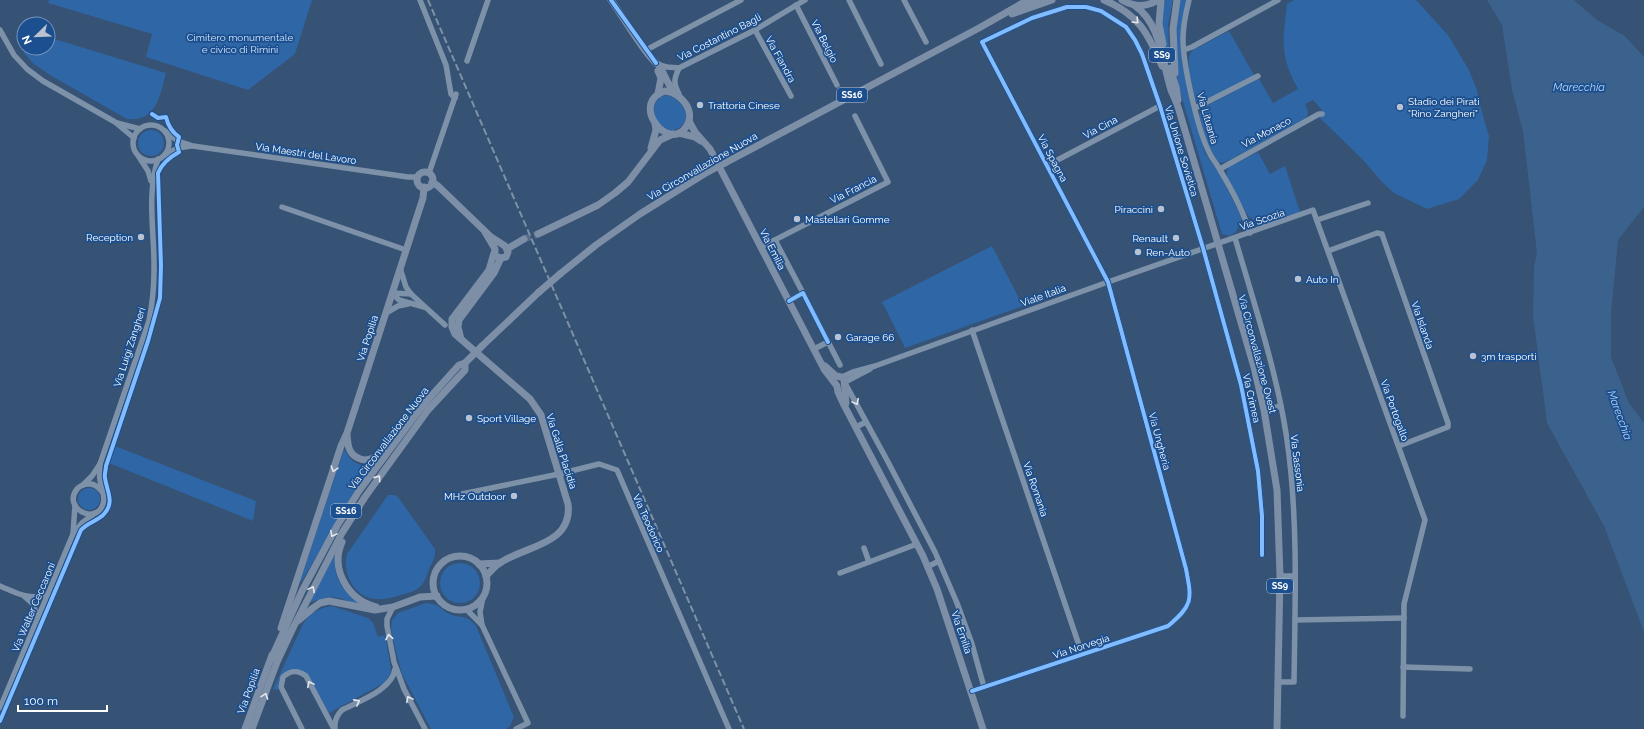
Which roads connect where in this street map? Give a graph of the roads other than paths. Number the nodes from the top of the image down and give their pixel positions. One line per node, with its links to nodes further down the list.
1 (420, 0): 55 (street)
2 (488, 0): 27 (street)
3 (611, 0): 25 (main road)
4 (741, 0): 25 (street)
5 (805, 0): 17 (street, Via Costantino Bagli)
6 (848, 0): 29 (street)
7 (904, 0): 23 (street)
8 (1028, 0): 20 (main road, Via Circonvallazione Nuova / SS16)
9 (1037, 0): 19 (main road, Via Circonvallazione Nuova / SS16)
10 (1052, 0): 19 (main road)
11 (1104, 0): 33 (main road, one-way to 33)
12 (1122, 0): 18 (main road)
13 (1160, 0): 18 (main road); 33 (main road, Via Circonvallazione Ovest / SS9)
14 (1177, 0): 33 (main road)
15 (1188, 0): 26 (street, Via Lituania)
16 (1278, 0): 26 (street)
17 (796, 5): 22 (street, Via Costantino Bagli); 32 (street, Via Belgio)
18 (1134, 5): 33 (main road, Via Circonvallazione Ovest / SS9)
19 (1012, 14): 20 (main road, Via Circonvallazione Nuova / SS16)
20 (979, 28): 92 (main road, Via Circonvallazione Nuova / SS16, bridge)
21 (0, 30): 42 (street)
22 (755, 30): 30 (street, Via Costantino Bagli); 36 (street, Via Fiandra)
23 (926, 42)
24 (982, 42): 37 (street, Via Unione Sovietica); 53 (street, Via Spagna)
25 (646, 50): 28 (main road)
26 (1184, 50): 38 (street, Via Lituania)
27 (467, 61)
28 (658, 64): 30 (street, Via Costantino Bagli); 34 (main road); 35 (main road)
29 (881, 64)
30 (679, 68): 35 (street)
31 (1258, 76): 38 (street)
32 (837, 84)
33 (1174, 88): 70 (main road, Via Circonvallazione Ovest / SS9)
34 (658, 94): 35 (main road); 43 (main road)
35 (678, 96): 41 (main road)
36 (791, 96)
37 (1160, 106): 53 (street, Via Cina); 73 (street, Via Unione Sovietica)
38 (1195, 108): 54 (street, Via Lituania)
39 (1322, 114): 54 (street, Via Monaco)
40 (855, 116): 69 (street, Via Francia)
41 (690, 121): 46 (main road); 48 (main road, Via Emilia)
42 (115, 122): 44 (street); 47 (street)
43 (655, 123): 46 (main road); 50 (main road)
44 (140, 129): 45 (street); 47 (street)
45 (165, 131): 49 (street, Via Maestri del Lavoro); 52 (street)
46 (676, 134): 48 (main road); 50 (main road)
47 (134, 138): 51 (street)
48 (705, 143): 72 (main road, Via Emilia)
49 (193, 146): 52 (street, Via Maestri del Lavoro); 56 (street, Via Maestri del Lavoro)
50 (650, 151): 66 (main road)
51 (138, 154): 52 (street); 58 (street, Via Luigi Zangheri)
52 (161, 158): 58 (street, Via Luigi Zangheri)
53 (1048, 165): 79 (street, Via Spagna)
54 (1220, 169): 65 (street, Via Lituania)
55 (429, 173): 56 (main road); 57 (main road)
56 (417, 176): 59 (main road)
57 (432, 182): 59 (main road); 64 (main road)
58 (152, 184): 102 (street, Via Luigi Zangheri)
59 (424, 187): 74 (main road, Via Popilia)
60 (1368, 203): 63 (street)
61 (282, 207): 74 (street)
62 (1313, 210): 63 (street, Via Portogallo); 65 (street, Via Scozia)
63 (1317, 220): 76 (street, Via Portogallo)
64 (485, 232): 71 (main road); 75 (main road)
65 (1250, 233): 67 (street, Via Scozia)
66 (538, 234)
67 (1235, 238): 70 (street, Via Scozia); 96 (street, Via Sassonia)
68 (524, 239): 71 (main road)
69 (775, 240): 72 (street, Via Francia); 81 (street)
70 (1217, 244): 73 (street, Viale Italia); 97 (main road, Via Circonvallazione Ovest / SS9)
71 (505, 247): 75 (main road); 77 (main road)
72 (761, 247): 83 (main road, Via Emilia)
73 (1203, 248): 79 (street, Viale Italia); 113 (street, Via Crimea)
74 (406, 250): 78 (main road, Via Popilia)
75 (494, 251): 77 (main road); 89 (main road)
76 (1328, 251): 101 (street, Via Portogallo); 101 (street, Via Islanda)
77 (501, 258): 89 (main road)
78 (400, 268): 80 (main road, Via Popilia); 82 (street)
79 (1108, 282): 88 (street, Viale Italia); 130 (street, Via Ungheria)
80 (392, 292): 82 (street); 84 (street); 86 (main road, Via Popilia)
81 (803, 293): 83 (street); 90 (street)
82 (411, 294): 85 (street)
83 (789, 301): 91 (main road, Via Emilia)
84 (409, 303): 85 (street); 86 (street)
85 (425, 307): 87 (street)
86 (386, 313): 100 (main road, Via Popilia)
87 (445, 325)
88 (972, 330): 94 (street, Viale Italia); 139 (street, Via Romania)
89 (461, 340): 103 (main road, Via Galla Placidia)
90 (828, 342): 91 (street); 93 (street)
91 (814, 349): 94 (main road, Via Emilia)
92 (465, 363): 95 (main road, Via Circonvallazione Nuova / SS16); 107 (main road, Via Circonvallazione Nuova / SS16, one-way to 92)
93 (840, 365)
94 (841, 381): 98 (street, one-way to 98); 99 (main road, Via Emilia)
95 (423, 405): 100 (main road); 140 (main road, Via Circonvallazione Nuova / SS16, one-way to 140)
96 (1281, 406): 97 (street); 122 (street, Via Sassonia)
97 (1264, 410): 121 (main road, Via Circonvallazione Ovest / SS9)
98 (866, 422): 99 (street); 115 (street)
99 (856, 427): 111 (main road, Via Emilia)
100 (347, 433): 140 (main road, Via Popilia, one-way to 140)
101 (1399, 446): 135 (street, Via Portogallo)
102 (100, 464): 104 (street, Via Luigi Zangheri); 105 (street, Via Luigi Zangheri)
103 (559, 474): 106 (street, Via Teodorico); 116 (main road, Via Galla Placidia); 155 (street, Via Teodorico)
104 (83, 485): 105 (street); 108 (street, Via Walter Ceccaroni)
105 (103, 493): 109 (street, Via Walter Ceccaroni)
106 (462, 494)
107 (365, 497): 132 (main road); 138 (main road, Via Circonvallazione Nuova / SS16, one-way to 107)
108 (75, 505): 109 (street); 110 (street, Via Walter Ceccaroni)
109 (95, 513): 110 (street, Via Walter Ceccaroni)
110 (73, 534): 125 (street, Via Walter Ceccaroni)
111 (917, 544): 114 (street); 118 (main road, Via Emilia)
112 (864, 548): 114 (street)
113 (1262, 555)
114 (869, 562): 119 (street)
115 (939, 562): 118 (street); 145 (street)
116 (500, 563): 117 (main road, Via Galla Placidia); 120 (main road, Via Galla Placidia)
117 (479, 564): 120 (main road); 124 (main road)
118 (927, 567): 146 (main road, Via Emilia)
119 (840, 574)
120 (486, 576): 129 (main road)
121 (1280, 576): 122 (street); 144 (main road, Via Circonvallazione Ovest / SS9)
122 (1295, 576): 136 (street, Via Sassonia)
123 (0, 586): 127 (street)
124 (434, 586): 126 (main road); 128 (main road)
125 (49, 595): 127 (street); 134 (street, Via Walter Ceccaroni)
126 (437, 596): 128 (main road); 133 (main road)
127 (25, 597): 134 (street)
128 (420, 597): 131 (main road)
129 (483, 597): 133 (main road); 137 (street)
130 (1188, 606): 139 (street, Via Norvegia)
131 (393, 607): 132 (main road); 141 (street, one-way to 131)
132 (382, 609): 138 (main road)
133 (466, 609): 137 (street)
134 (38, 618): 147 (street, Via Walter Ceccaroni)
135 (1404, 618): 136 (street); 142 (street, Via Portogallo)
136 (1295, 620): 144 (street, Via Sassonia)
137 (482, 625): 154 (street)
138 (293, 628): 140 (main road, Via Circonvallazione Nuova / SS16)
139 (1082, 654): 145 (street, Via Norvegia)
140 (274, 661): 149 (main road, Via Popilia / SS16); 150 (main road, Via Popilia / SS16, one-way to 140)
141 (396, 667): 152 (street, one-way to 141); 153 (street, one-way to 141)
142 (1403, 667): 143 (street); 148 (street, Via Portogallo)
143 (1470, 669)
144 (1278, 682): 157 (main road, Via Circonvallazione Ovest / SS9)
145 (984, 687): 146 (street, Via Norvegia)
146 (972, 691): 156 (main road, Via Emilia)
147 (0, 708)
148 (1403, 716)
149 (245, 729)
150 (252, 729)
151 (302, 729): 152 (street, one-way to 151)
152 (334, 729)
153 (425, 729)
154 (516, 729)
155 (729, 729)
156 (983, 729)
157 (1277, 729)

